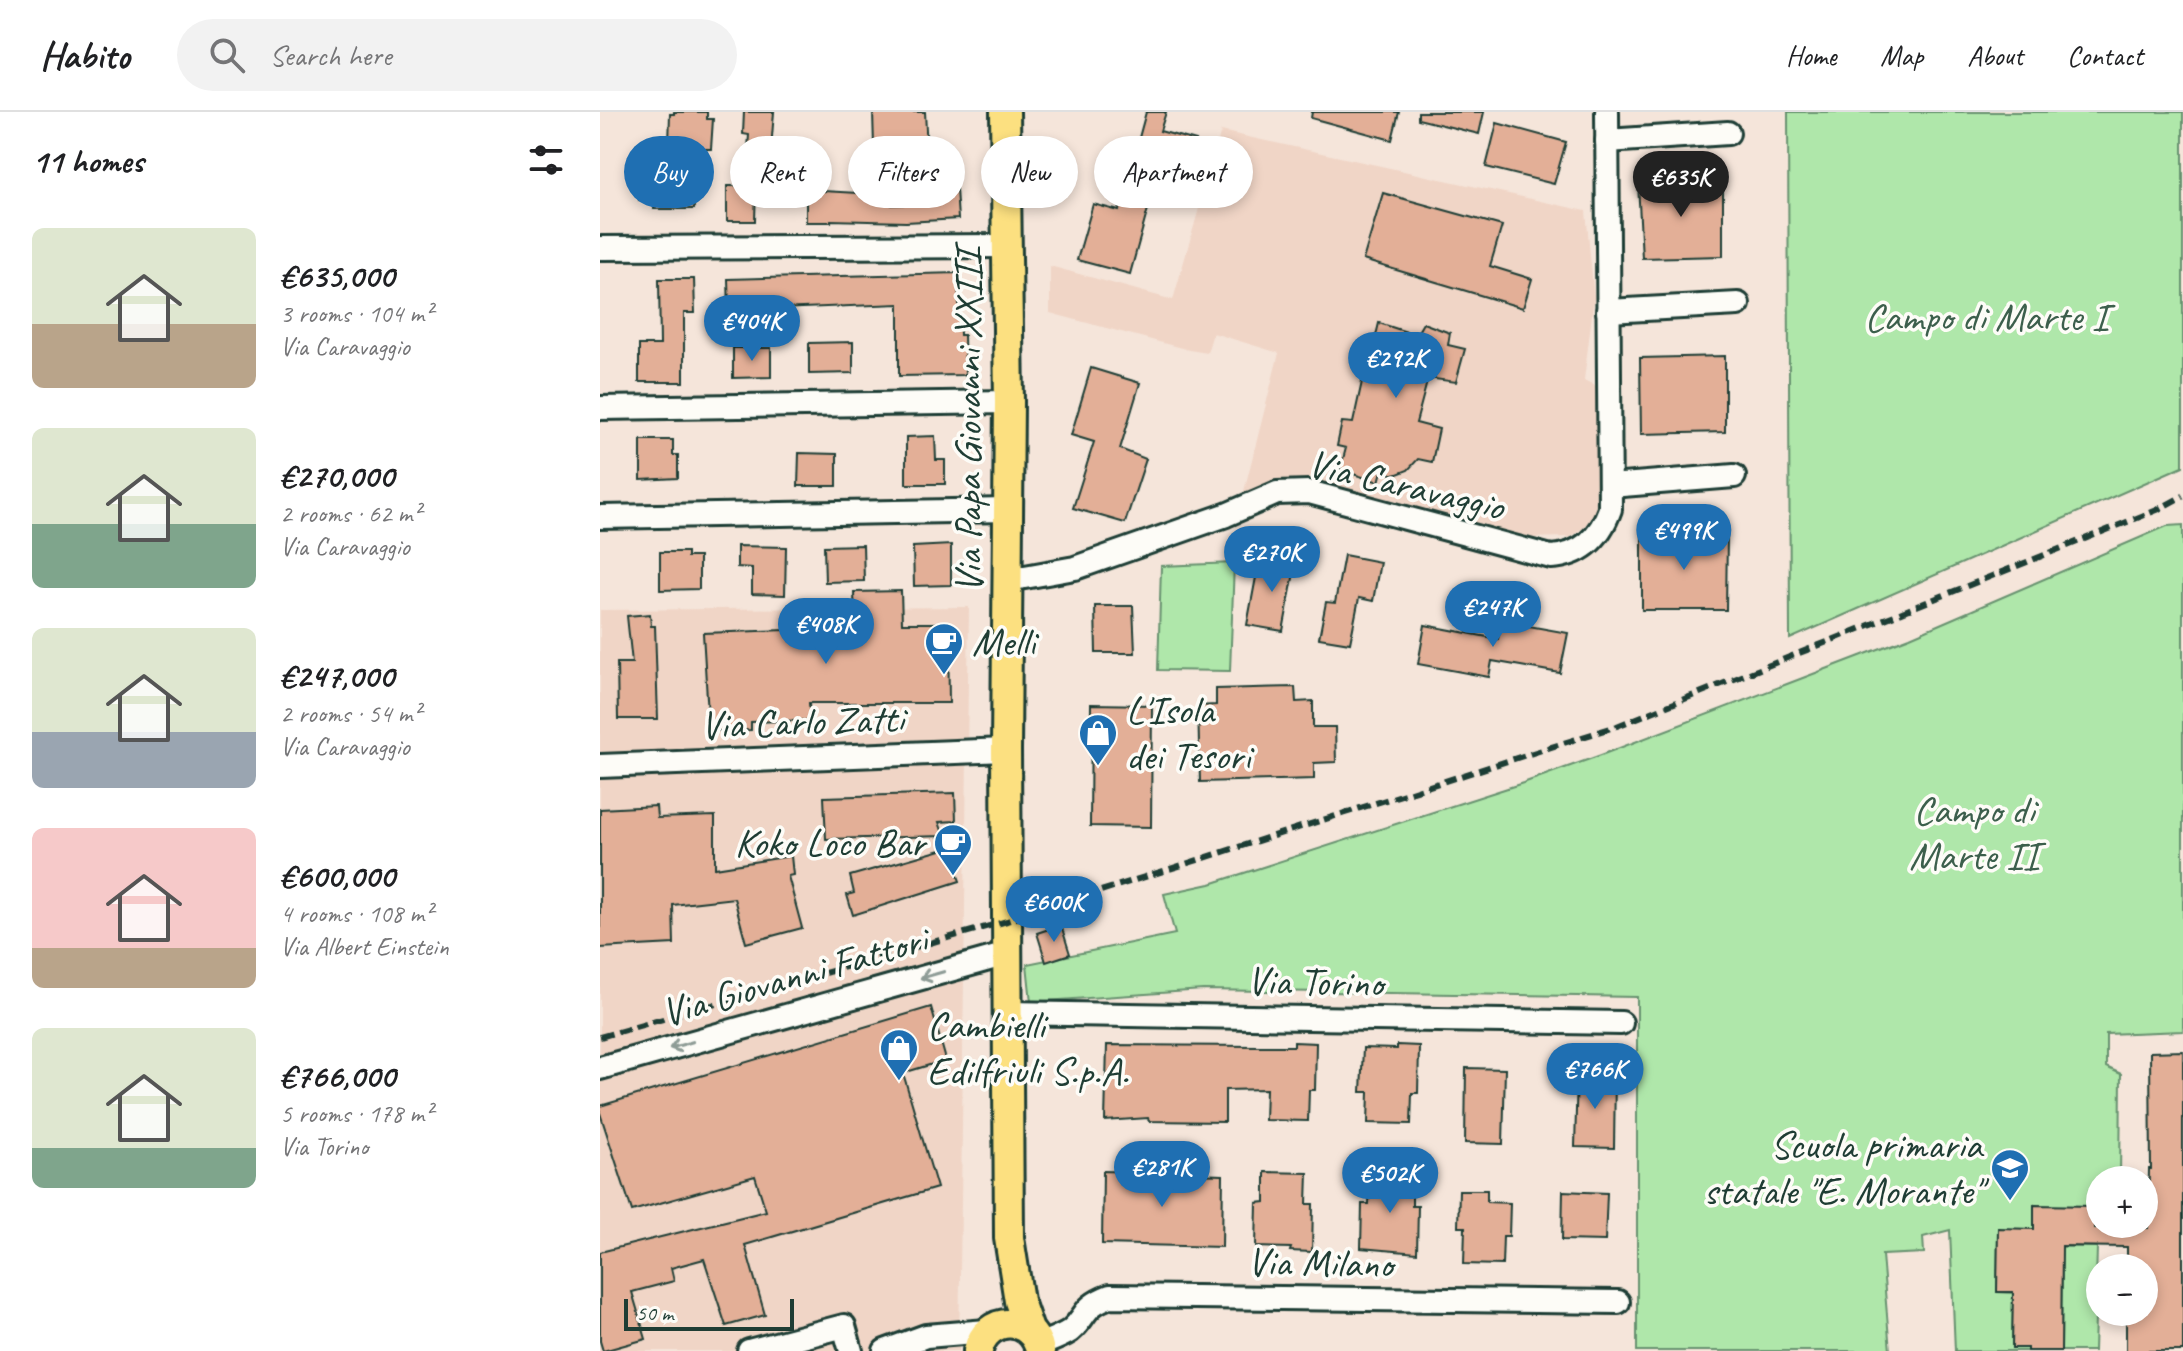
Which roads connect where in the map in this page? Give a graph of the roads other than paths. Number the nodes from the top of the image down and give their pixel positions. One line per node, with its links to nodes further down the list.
1 (1005, 112): 5 (main road, Via Papa Giovanni XXIII)
2 (1607, 112): 4 (street, Via Caravaggio)
3 (1728, 133): 4 (street)
4 (1607, 141): 8 (street, Via Caravaggio)
5 (1008, 246): 6 (street); 9 (main road, Via Papa Giovanni XXIII)
6 (600, 248)
7 (1738, 304): 8 (street)
8 (1608, 311): 12 (street, Via Caravaggio)
9 (1009, 402): 10 (street); 13 (main road, Via Papa Giovanni XXIII)
10 (600, 408)
11 (1734, 476): 12 (street)
12 (1610, 486): 15 (street, Via Caravaggio)
13 (1009, 510): 14 (street); 15 (main road, Via Papa Giovanni XXIII)
14 (600, 517)
15 (1008, 580): 16 (main road, Via Papa Giovanni XXIII)
16 (1006, 750): 17 (street, Via Carlo Zatti); 18 (main road, Via Papa Giovanni XXIII)
17 (600, 766)
18 (1007, 954): 19 (main road, Via Papa Giovanni XXIII); 21 (street, Via Giovanni Fattori, one-way to 21)
19 (1007, 1013): 20 (street, Via Torino); 22 (main road, Via Papa Giovanni XXIII)
20 (1621, 1023)
21 (600, 1068)
22 (1009, 1238): 24 (main road); 25 (main road)
23 (1618, 1302): 25 (street, Via Milano)
24 (986, 1336): 25 (main road); 26 (street)
25 (1036, 1342)
26 (893, 1348): 29 (street)
27 (749, 1351): 28 (street)
28 (851, 1351)
29 (940, 1351)

